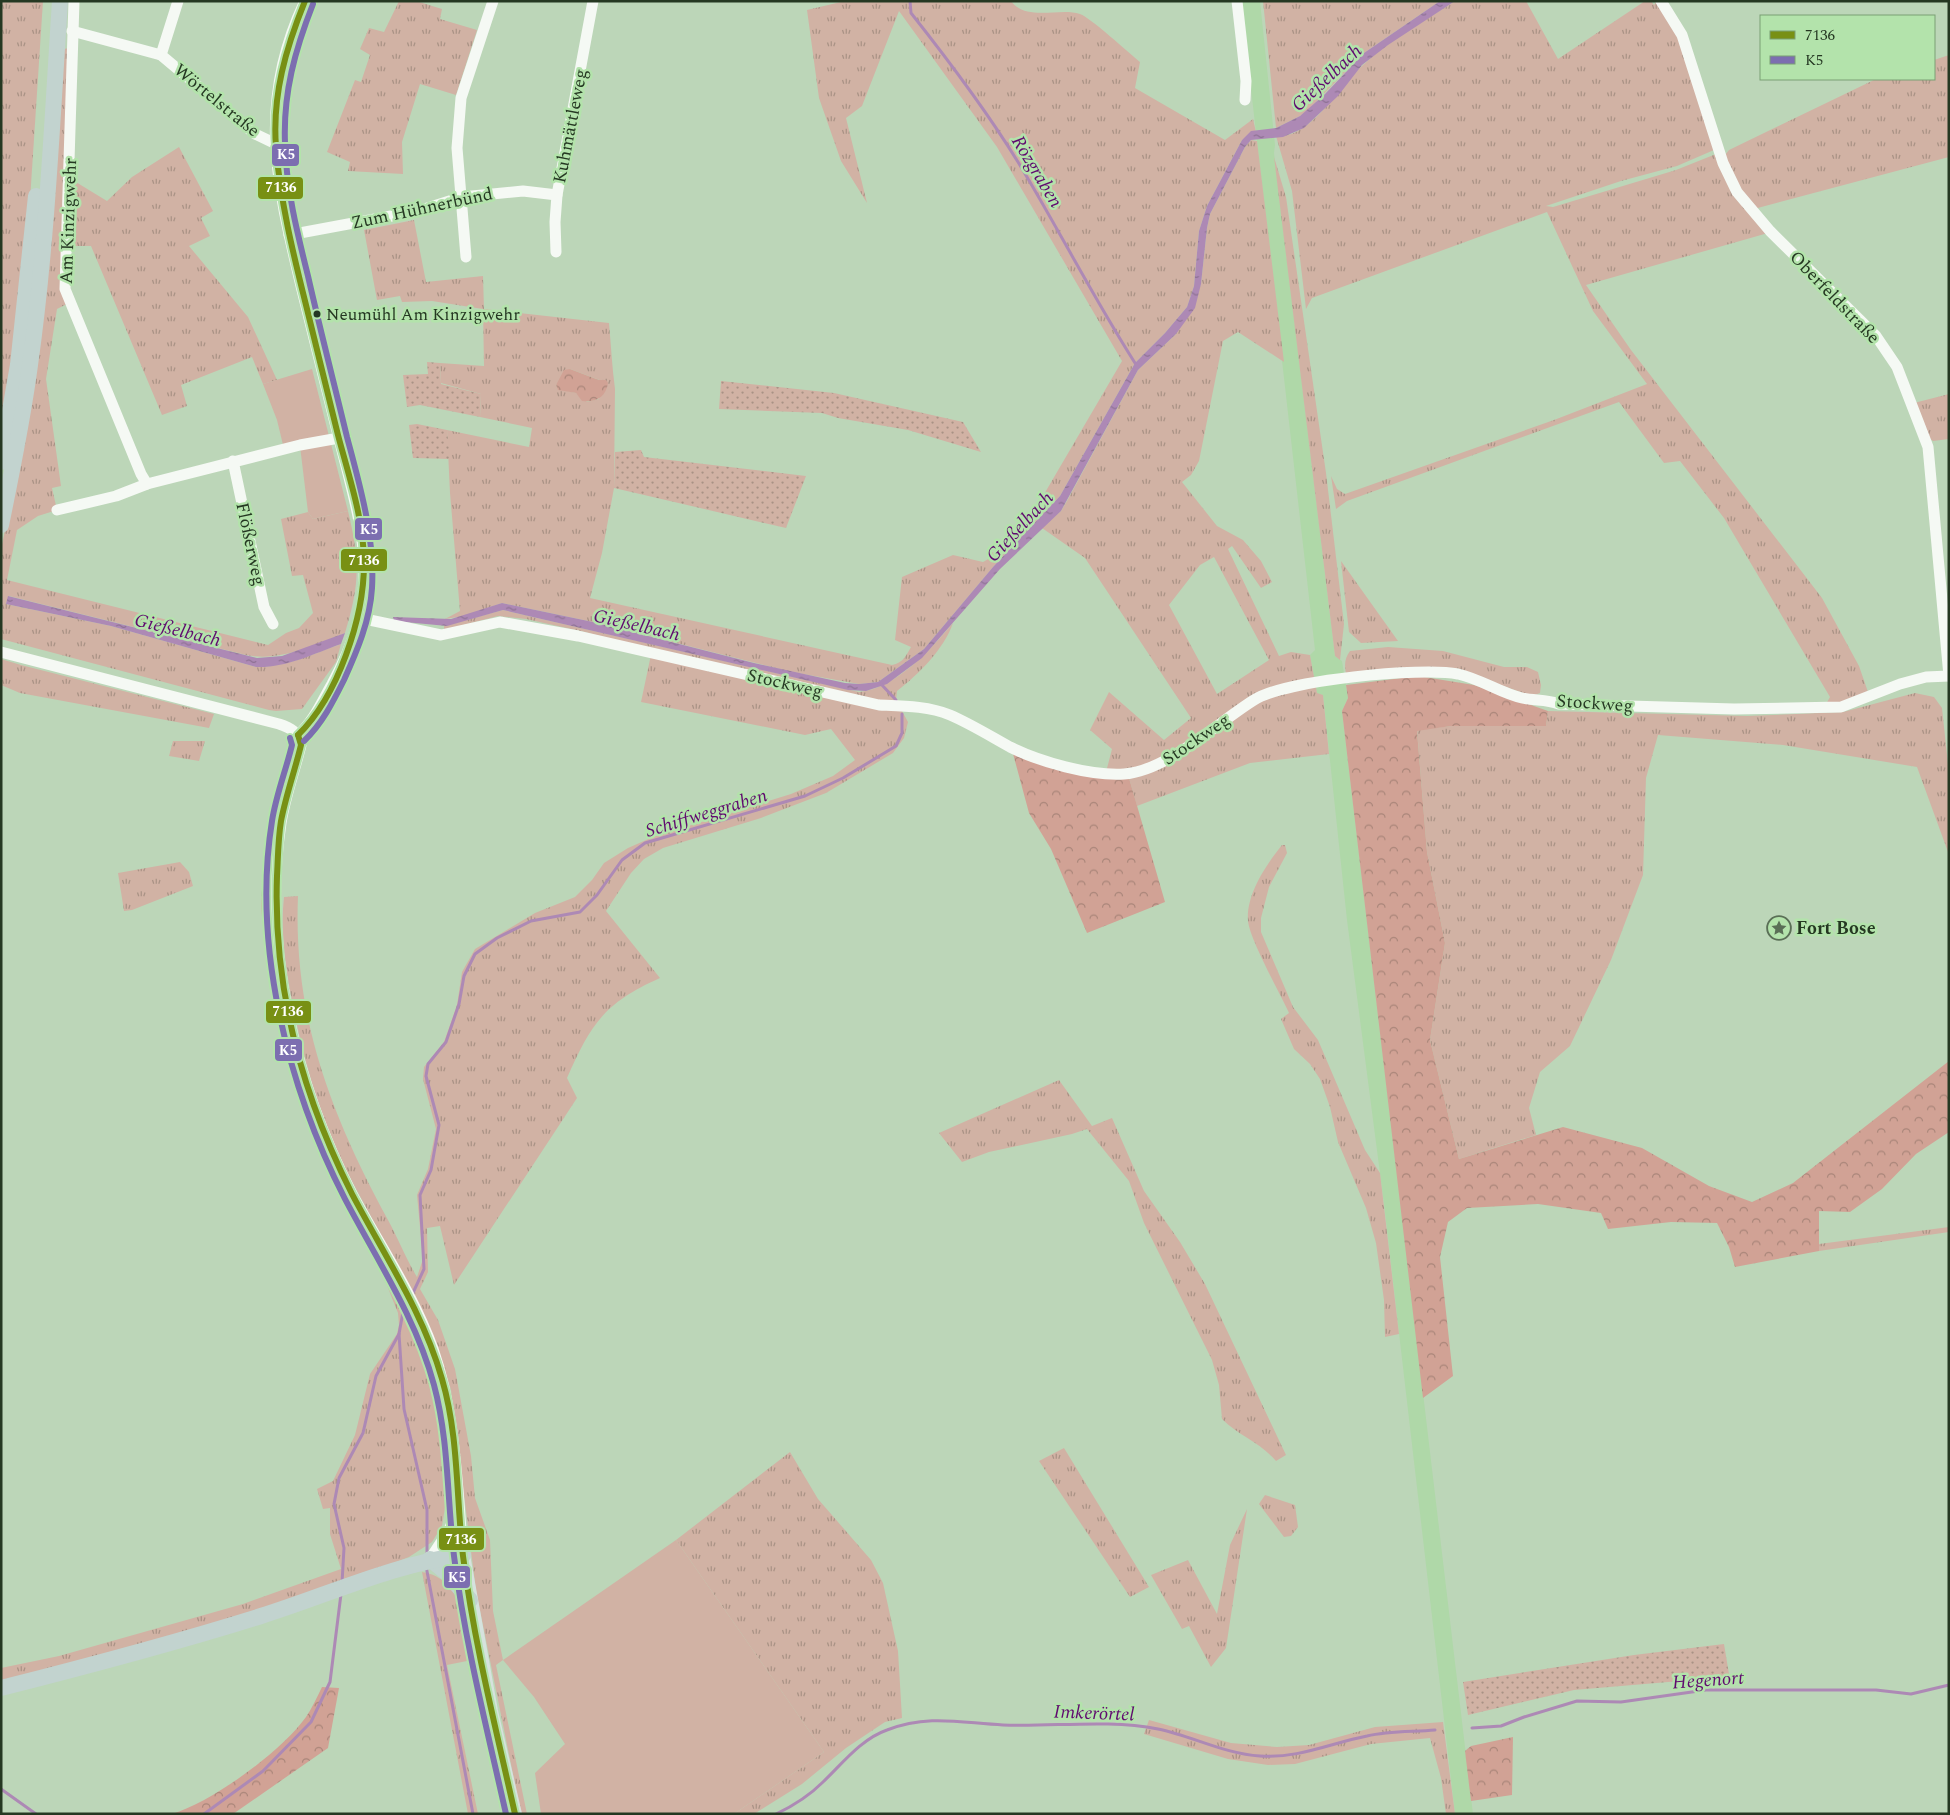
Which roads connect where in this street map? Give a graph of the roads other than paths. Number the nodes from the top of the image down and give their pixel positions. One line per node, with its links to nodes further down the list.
1 (49, 1): 21 (highway)
2 (60, 1): 24 (highway)
3 (74, 1): 10 (street)
4 (178, 1): 11 (street, Wörtelstraße)
5 (305, 1): 13 (street)
6 (493, 1): 15 (street)
7 (593, 1): 14 (street, Kuhmättleweg)
8 (1237, 1): 12 (street)
9 (1661, 1): 28 (street, Oberfeldstraße)
10 (72, 31): 11 (street, Wörtelstraße); 22 (street, Am Kinzigwehr)
11 (161, 55): 13 (street, Wörtelstraße)
12 (1245, 100)
13 (274, 143): 16 (street)
14 (557, 195): 15 (street, Zum Hühnerbünd); 17 (street, Kuhmättleweg)
15 (462, 197): 16 (street, Zum Hühnerbünd); 18 (street)
16 (288, 235): 19 (street)
17 (556, 252)
18 (466, 257)
19 (339, 438): 20 (street); 25 (street)
20 (233, 461): 22 (street); 26 (street, Flößerweg)
21 (1, 462)
22 (147, 484): 23 (street)
23 (57, 510)
24 (1, 525)
25 (360, 618): 28 (street, Stockweg); 29 (street)
26 (273, 624)
27 (1, 652): 29 (street)
28 (1949, 676)
29 (298, 735): 30 (street)
30 (459, 1506): 31 (street); 32 (street)
31 (463, 1555): 32 (highway); 33 (main road)
32 (430, 1559): 33 (highway); 34 (highway)
33 (470, 1600): 35 (main road)
34 (1, 1688)
35 (515, 1814)

